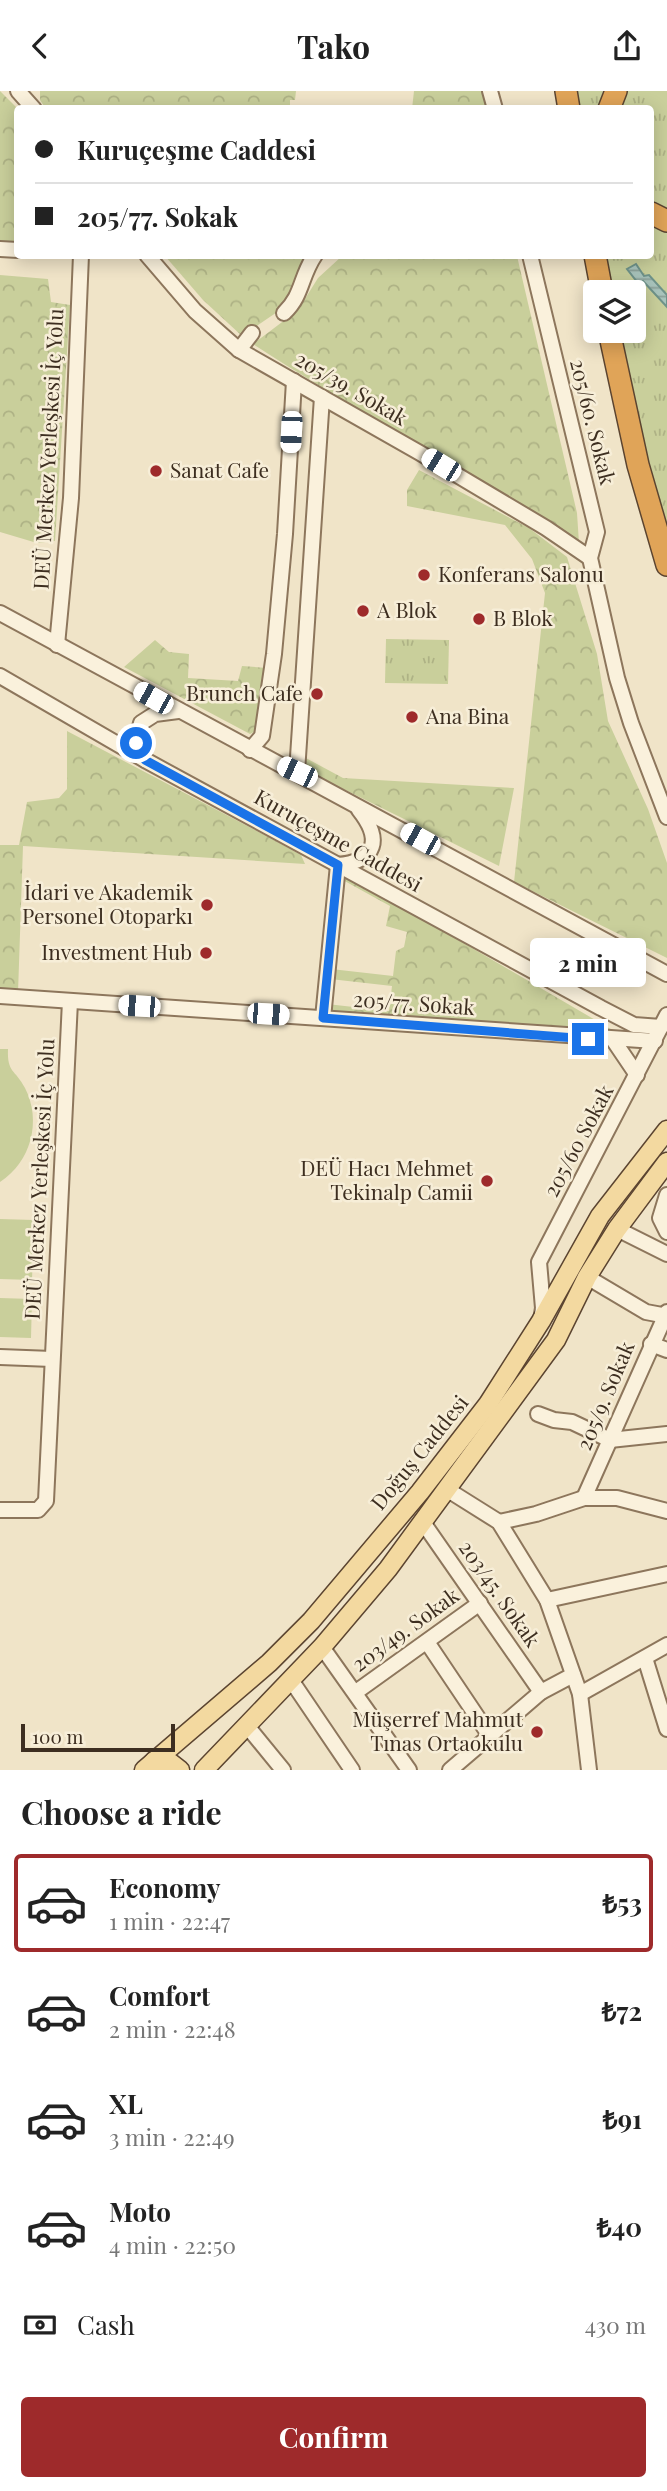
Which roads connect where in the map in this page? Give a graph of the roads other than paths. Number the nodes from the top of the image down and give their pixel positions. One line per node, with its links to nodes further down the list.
1 (18, 91): 2 (street)
2 (30, 105)
3 (81, 259): 18 (street, DEÜ Merkez Yerleşkesi İç Yolu)
4 (150, 259): 12 (street, 205/39. Sokak)
5 (312, 259): 9 (street)
6 (531, 259): 15 (street, 205/60. Sokak)
7 (597, 259): 8 (highway)
8 (600, 280)
9 (285, 313)
10 (252, 333): 12 (street)
11 (611, 343): 16 (highway)
12 (239, 350): 13 (street, 205/39. Sokak)
13 (294, 380): 14 (street, 205/39. Sokak); 21 (street)
14 (322, 397): 15 (street, 205/39. Sokak); 23 (street)
15 (590, 558): 25 (street)
16 (667, 565)
17 (0, 613): 18 (street, Kuruçeşme Caddesi)
18 (57, 645): 20 (street, Kuruçeşme Caddesi)
19 (0, 676): 22 (street, Kuruçeşme Caddesi)
20 (178, 711): 21 (street, Kuruçeşme Caddesi); 22 (street)
21 (250, 750): 23 (street, Kuruçeşme Caddesi)
22 (145, 760): 26 (street, Kuruçeşme Caddesi)
23 (297, 772): 24 (street, Kuruçeşme Caddesi)
24 (354, 803): 26 (street); 27 (street, Kuruçeşme Caddesi)
25 (667, 817)
26 (338, 865): 30 (street); 31 (street, Kuruçeşme Caddesi)
27 (667, 974)
28 (0, 996): 29 (street, 205/77. Sokak)
29 (70, 1001): 30 (street, 205/77. Sokak); 49 (street, DEÜ Merkez Yerleşkesi İç Yolu)
30 (323, 1018): 32 (street, 205/77. Sokak)
31 (664, 1021): 33 (street, 205/60 Sokak)
32 (614, 1041): 33 (street, 205/77. Sokak); 34 (street)
33 (655, 1041): 34 (street, 205/60 Sokak)
34 (637, 1075): 43 (street, 205/60 Sokak)
35 (667, 1130): 42 (main road, Doğuş Caddesi)
36 (667, 1162): 38 (main road, Doğuş Caddesi)
37 (667, 1195): 39 (street)
38 (617, 1229): 40 (street); 41 (main road, Doğuş Caddesi)
39 (667, 1232)
40 (667, 1254)
41 (587, 1277): 44 (street); 53 (main road, Doğuş Caddesi)
42 (564, 1282): 43 (street); 45 (main road, Doğuş Caddesi)
43 (542, 1288): 45 (street, 205/60 Sokak)
44 (666, 1314): 46 (street, 205/9. Sokak)
45 (541, 1321): 75 (main road, Doğuş Caddesi)
46 (651, 1344): 47 (street); 52 (street, 205/9. Sokak)
47 (667, 1350)
48 (0, 1357): 49 (street)
49 (52, 1359): 55 (street, DEÜ Merkez Yerleşkesi İç Yolu)
50 (538, 1414): 52 (street)
51 (667, 1434): 52 (street)
52 (610, 1440): 54 (street, 205/9. Sokak)
53 (448, 1490): 57 (main road, Doğuş Caddesi); 58 (street)
54 (584, 1498): 56 (street); 58 (street)
55 (0, 1510)
56 (667, 1511)
57 (422, 1521): 61 (street, 203/45. Sokak); 64 (main road, Doğuş Caddesi)
58 (499, 1522): 60 (street)
59 (667, 1574): 60 (street)
60 (548, 1600): 66 (street)
61 (480, 1603): 62 (street, 203/49. Sokak); 69 (street, 203/45. Sokak)
62 (427, 1642): 68 (street, 203/49. Sokak); 74 (street)
63 (667, 1645): 65 (street)
64 (321, 1647): 67 (main road, Doğuş Caddesi); 68 (street)
65 (645, 1658): 70 (street); 71 (street)
66 (573, 1675): 69 (street); 71 (street)
67 (292, 1680): 72 (main road, Doğuş Caddesi); 79 (street)
68 (356, 1692): 80 (street)
69 (541, 1692): 74 (street)
70 (662, 1693): 73 (street)
71 (580, 1694): 82 (street)
72 (247, 1726): 76 (main road, Doğuş Caddesi); 78 (street)
73 (667, 1729)
74 (490, 1736): 81 (street)
75 (149, 1765): 77 (main road)
76 (209, 1768)
77 (180, 1770)
78 (283, 1770)
79 (352, 1770)
80 (409, 1770)
81 (450, 1770)
82 (589, 1770)

